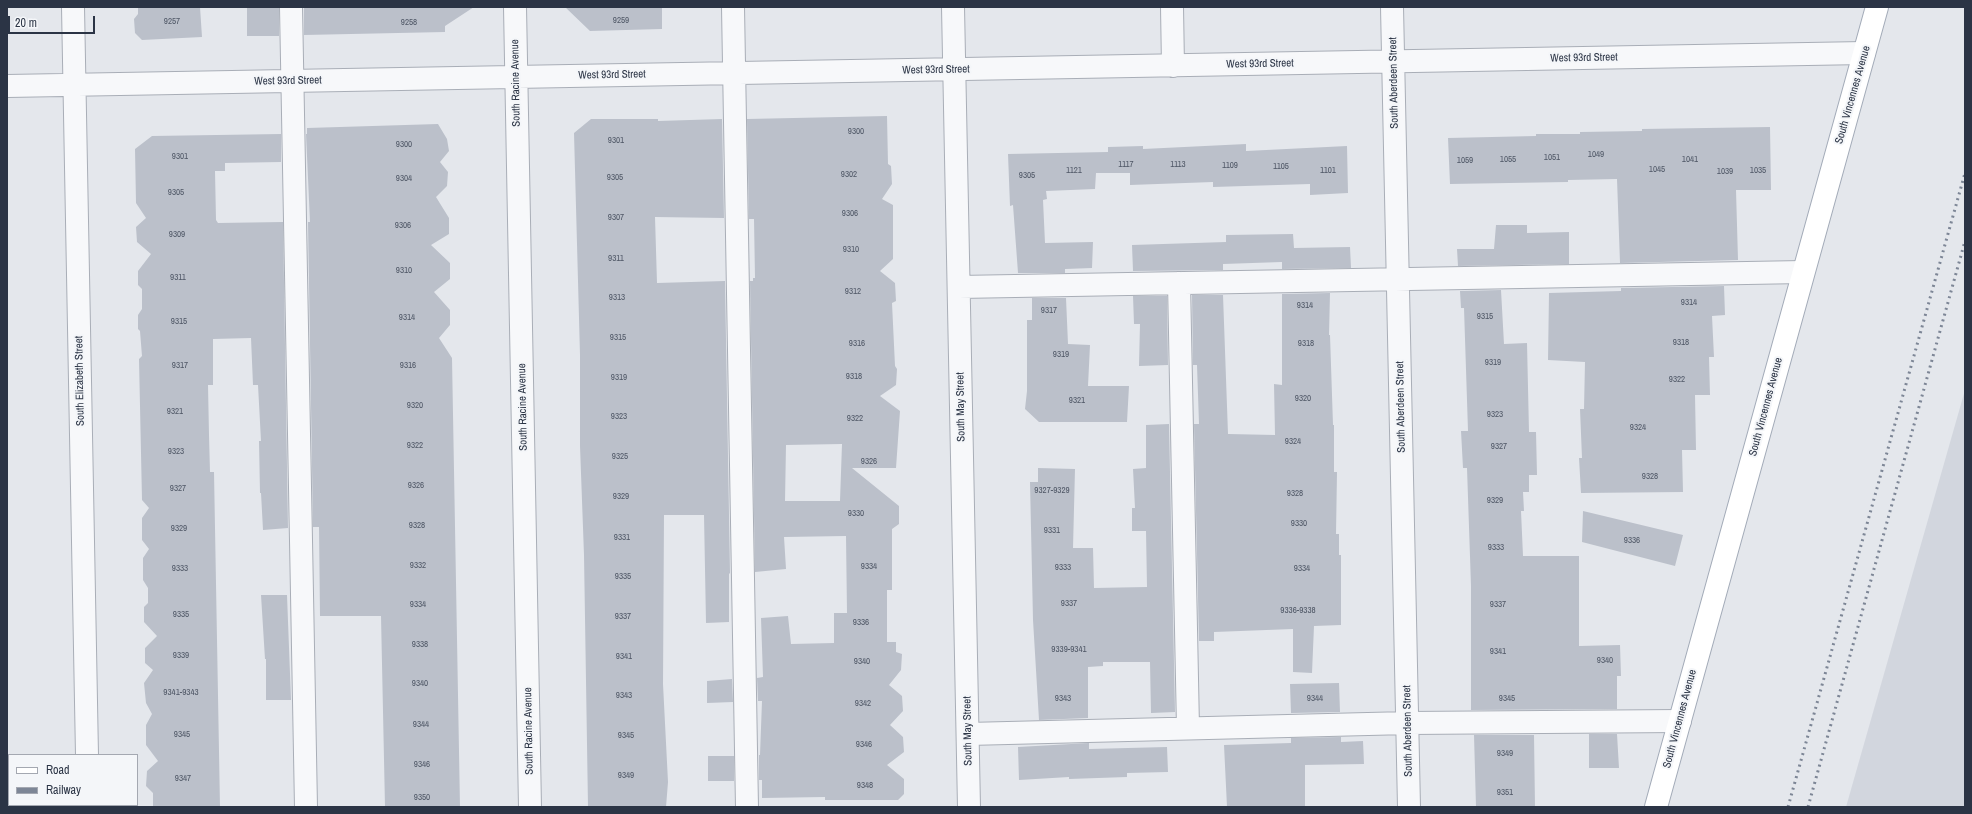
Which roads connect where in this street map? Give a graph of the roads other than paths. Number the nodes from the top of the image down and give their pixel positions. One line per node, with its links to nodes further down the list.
1 (73, 7): 16 (street, South Elizabeth Street)
2 (291, 7): 15 (street)
3 (515, 7): 14 (street, South Racine Avenue)
4 (733, 7): 13 (street)
5 (953, 7): 12 (street, South May Street)
6 (1172, 7): 11 (street)
7 (1392, 7): 10 (street, South Aberdeen Street)
8 (1877, 7): 9 (main road, South Vincennes Avenue)
9 (1864, 53): 10 (street, West 93rd Street); 18 (main road, South Vincennes Avenue)
10 (1394, 61): 11 (street, West 93rd Street); 19 (street, South Aberdeen Street)
11 (1173, 66): 12 (street, West 93rd Street)
12 (954, 69): 13 (street, West 93rd Street); 21 (street, South May Street)
13 (734, 73): 14 (street, West 93rd Street); 29 (street)
14 (516, 77): 15 (street, West 93rd Street); 28 (street, South Racine Avenue)
15 (292, 81): 16 (street, West 93rd Street); 27 (street)
16 (74, 85): 17 (street, West 93rd Street); 26 (street, South Elizabeth Street)
17 (7, 86)
18 (1803, 272): 19 (street); 22 (main road, South Vincennes Avenue)
19 (1398, 280): 20 (street); 23 (street, South Aberdeen Street)
20 (1179, 283): 21 (street); 24 (street)
21 (959, 287): 25 (street, South May Street)
22 (1680, 720): 23 (street); 32 (main road, South Vincennes Avenue)
23 (1408, 723): 24 (street); 31 (street, South Aberdeen Street)
24 (1188, 728): 25 (street)
25 (968, 734): 30 (street, South May Street)
26 (87, 754)
27 (306, 807)
28 (530, 807)
29 (747, 807)
30 (969, 807)
31 (1409, 807)
32 (1656, 807)

